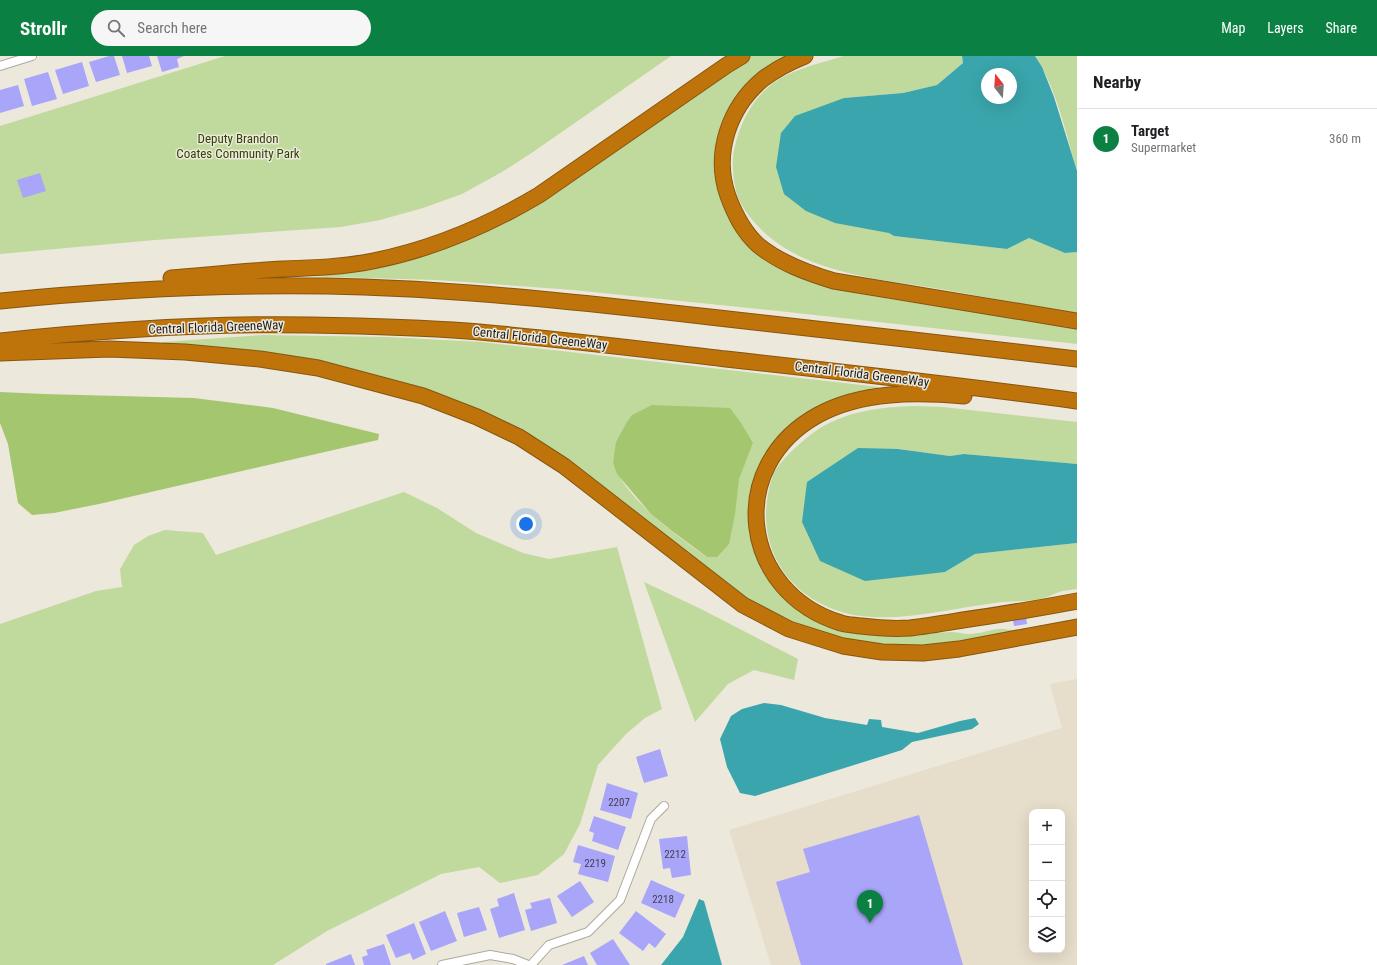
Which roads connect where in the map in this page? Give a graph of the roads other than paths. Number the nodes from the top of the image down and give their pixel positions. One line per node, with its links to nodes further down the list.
1 (32, 56): 4 (street)
2 (742, 56): 5 (highway)
3 (805, 56): 6 (highway)
4 (0, 66)
5 (0, 301): 9 (highway)
6 (1077, 321)
7 (0, 341): 10 (highway, Central Florida GreeneWay)
8 (0, 353): 13 (highway)
9 (1077, 359)
10 (1077, 401)
11 (1077, 405): 12 (highway)
12 (1077, 601)
13 (1077, 627)
14 (664, 806): 16 (street)
15 (442, 965): 16 (street)
16 (530, 965)

